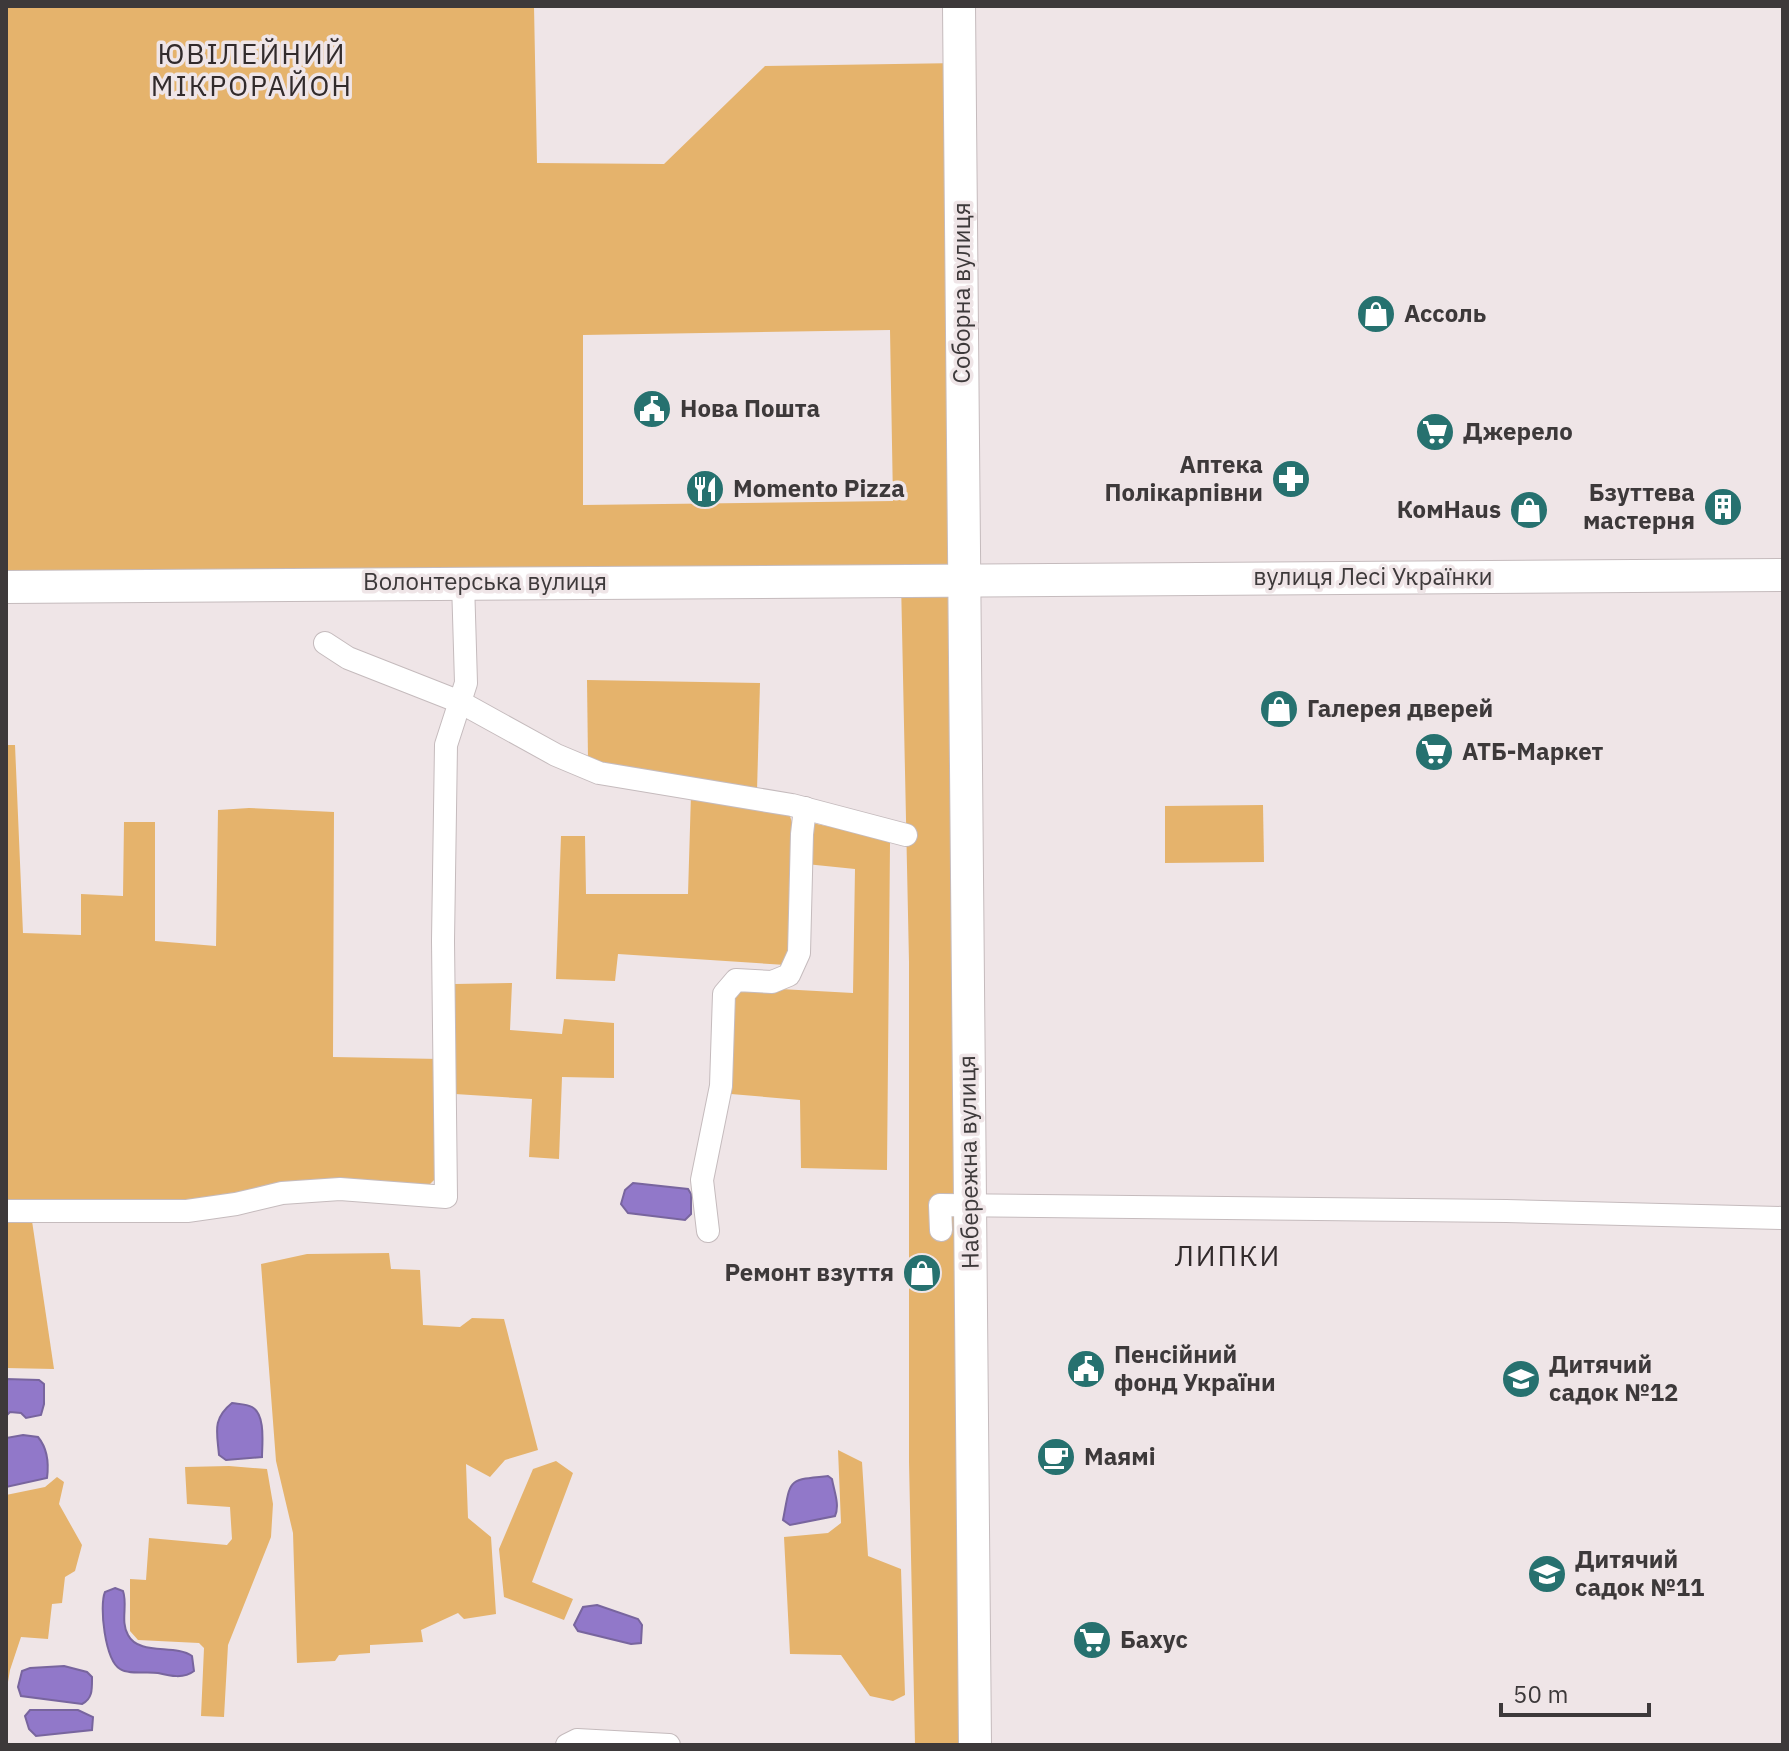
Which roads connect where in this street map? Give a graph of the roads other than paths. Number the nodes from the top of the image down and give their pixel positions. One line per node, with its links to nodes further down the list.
1 (959, 6): 3 (street, Соборна вулиця)
2 (1783, 575): 3 (street, вулиця Лесі Українки)
3 (964, 580): 4 (street, Волонтерська вулиця); 10 (street, Набережна вулиця)
4 (463, 582): 5 (street, Волонтерська вулиця); 7 (street)
5 (6, 587)
6 (325, 643): 7 (street)
7 (460, 702): 8 (street); 11 (street)
8 (805, 808): 9 (street); 14 (street)
9 (906, 835)
10 (970, 1204): 12 (street); 13 (street); 17 (street, Набережна вулиця)
11 (6, 1211)
12 (1783, 1218)
13 (941, 1230)
14 (708, 1231)
15 (567, 1745): 16 (street)
16 (669, 1745)
17 (975, 1745)

